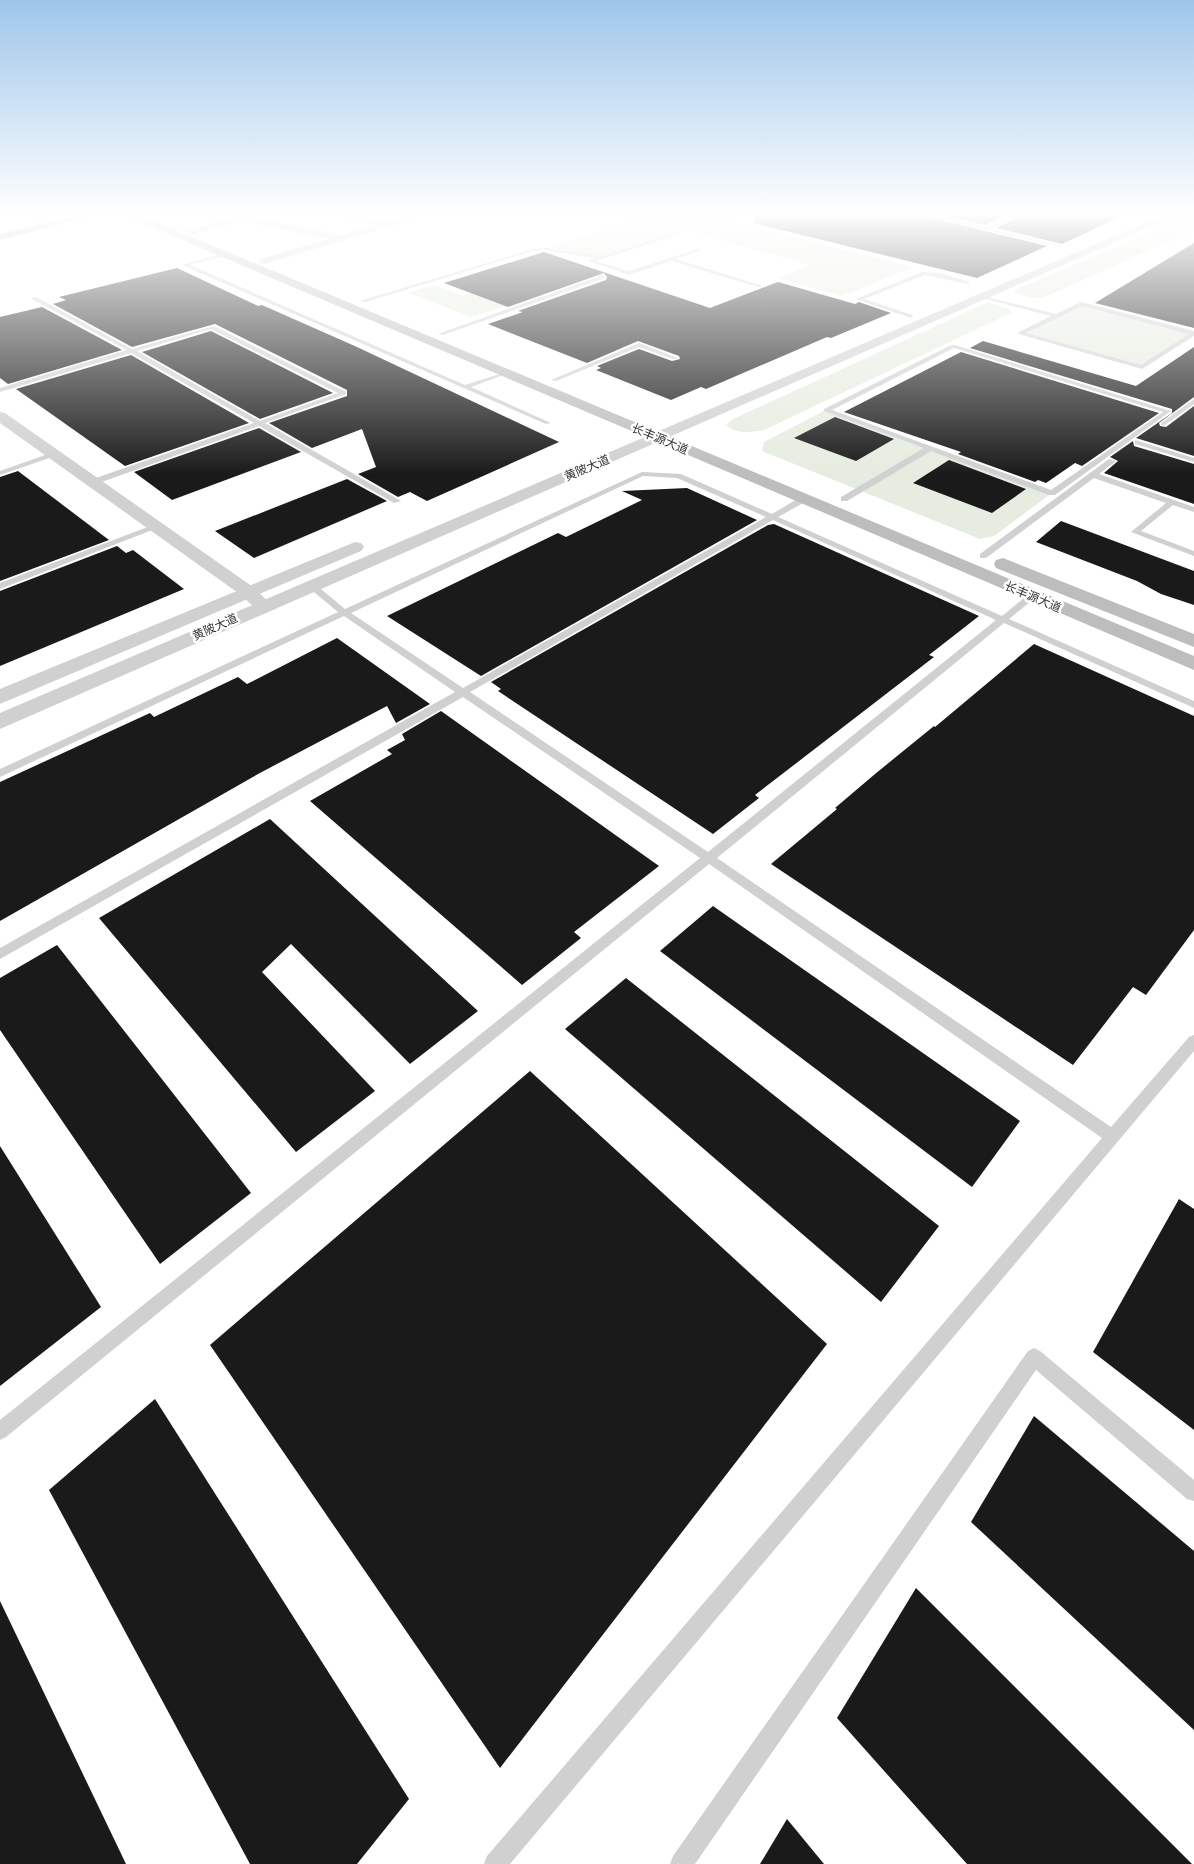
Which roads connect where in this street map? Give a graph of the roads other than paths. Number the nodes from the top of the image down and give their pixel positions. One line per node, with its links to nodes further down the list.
1 (40, 301): 15 (lane)
2 (268, 301): 19 (lane)
3 (334, 301): 17 (main road, 长丰源大道)
4 (366, 301): 10 (lane)
5 (535, 301): 14 (lane)
6 (865, 301): 11 (lane)
7 (947, 301): 11 (street, 黄陂大道)
8 (975, 301): 28 (street, 黄陂大道)
9 (999, 301): 12 (lane)
10 (363, 302): 14 (main road, 长丰源大道)
11 (911, 316): 27 (street, 黄陂大道)
12 (1056, 316): 13 (lane); 13 (lane)
13 (1194, 333)
14 (441, 334): 18 (main road, 长丰源大道)
15 (132, 351): 20 (lane); 25 (lane); 25 (lane)
16 (675, 358): 18 (lane)
17 (504, 373): 19 (lane); 26 (main road, 长丰源大道)
18 (554, 380): 27 (main road, 长丰源大道)
19 (465, 387): 24 (lane)
20 (0, 390)
21 (1194, 401): 22 (lane)
22 (1190, 408): 29 (lane)
23 (0, 416): 32 (street)
24 (548, 423)
25 (258, 424): 39 (lane); 43 (lane)
26 (638, 430): 27 (street, 黄陂大道); 36 (street, 黄陂大道)
27 (656, 430): 28 (street, 黄陂大道); 42 (main road, 长丰源大道); 54 (street, 黄陂大道)
28 (675, 430): 35 (main road, 长丰源大道)
29 (1138, 442): 31 (lane); 34 (lane)
30 (930, 448): 30 (lane); 41 (lane)
31 (1123, 453)
32 (54, 455): 37 (lane); 39 (street)
33 (1116, 458): 38 (lane)
34 (1194, 460)
35 (764, 466)
36 (547, 467)
37 (0, 473)
38 (1093, 475): 44 (lane); 52 (lane)
39 (93, 482): 48 (street)
40 (826, 491): 41 (main road)
41 (844, 499): 45 (main road)
42 (802, 500): 47 (lane); 56 (main road, 长丰源大道)
43 (398, 501)
44 (1172, 502): 46 (lane); 51 (lane)
45 (862, 506)
46 (1194, 510)
47 (771, 517): 58 (lane); 59 (lane); 62 (lane)
48 (156, 526): 53 (lane); 55 (street)
49 (365, 542): 55 (street, 黄陂大道)
50 (966, 548): 52 (main road, 长丰源大道)
51 (1194, 554)
52 (983, 556): 60 (main road, 长丰源大道)
53 (0, 586)
54 (312, 586): 57 (street, 黄陂大道); 58 (lane)
55 (247, 591): 57 (street); 63 (street, 黄陂大道)
56 (1032, 596): 59 (lane); 61 (main road, 长丰源大道)
57 (264, 606): 65 (street, 黄陂大道)
58 (344, 612): 62 (lane); 66 (lane)
59 (1003, 620): 64 (lane); 67 (lane)
60 (1194, 642)
61 (1194, 664)
62 (462, 692): 67 (lane); 68 (lane)
63 (0, 698)
64 (1194, 705)
65 (0, 722)
66 (0, 772)
67 (708, 858): 70 (lane); 71 (lane)
68 (0, 954)
69 (1194, 1041): 70 (lane)
70 (1113, 1137): 73 (lane)
71 (0, 1432)
72 (1194, 1492): 74 (lane)
73 (495, 1864)
74 (681, 1864)

